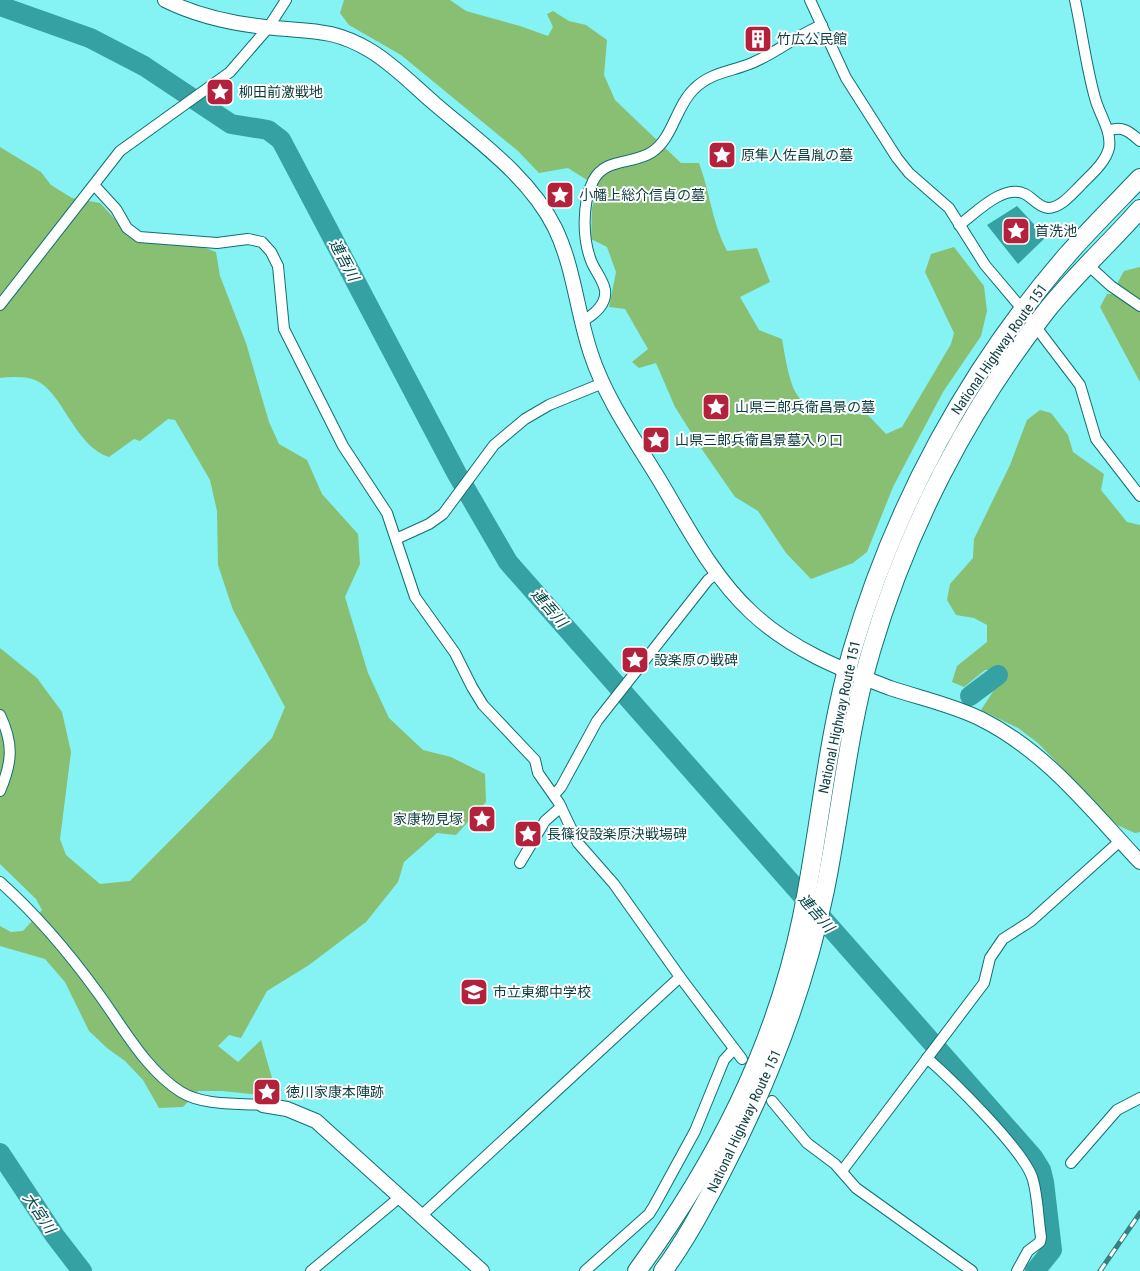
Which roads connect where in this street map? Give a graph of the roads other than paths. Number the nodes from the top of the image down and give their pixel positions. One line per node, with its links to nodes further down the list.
1 (165, 0): 6 (street)
2 (286, 0): 6 (street)
3 (810, 0): 5 (street)
4 (1075, 0): 7 (street)
5 (822, 25): 12 (street); 17 (street)
6 (268, 28): 10 (street); 17 (street)
7 (1108, 131): 8 (street); 12 (street)
8 (1140, 141)
9 (1140, 178): 16 (highway, National Highway Route 151)
10 (95, 186): 14 (street); 21 (street)
11 (1140, 209): 13 (highway, National Highway Route 151)
12 (959, 225): 16 (street)
13 (1088, 265): 15 (street); 18 (highway, National Highway Route 151)
14 (0, 305)
15 (1140, 306)
16 (1023, 310): 18 (street); 23 (highway, National Highway Route 151)
17 (581, 322): 19 (street)
18 (1035, 326): 20 (street); 24 (highway, National Highway Route 151)
19 (603, 383): 21 (street); 22 (street)
20 (1140, 496)
21 (396, 539): 27 (street)
22 (717, 572): 23 (street); 27 (street)
23 (847, 670): 24 (street); 47 (highway, National Highway Route 151)
24 (865, 677): 29 (street); 48 (highway, National Highway Route 151)
25 (0, 715): 26 (street)
26 (0, 792)
27 (554, 794): 28 (street)
28 (561, 807): 31 (street); 33 (street)
29 (1120, 841): 30 (street); 35 (street)
30 (1140, 862)
31 (520, 863)
32 (0, 882): 39 (street)
33 (680, 977): 34 (street); 43 (street)
34 (734, 1049): 36 (street); 46 (street)
35 (928, 1057): 41 (street); 50 (street)
36 (742, 1059)
37 (1140, 1098): 40 (street)
38 (772, 1102): 41 (street)
39 (264, 1105): 42 (street)
40 (1071, 1163)
41 (842, 1171): 49 (street)
42 (400, 1197): 43 (street); 44 (street)
43 (421, 1216): 45 (street)
44 (311, 1271)
45 (482, 1271)
46 (585, 1271)
47 (638, 1271)
48 (663, 1271)
49 (972, 1271)
50 (1017, 1271)

